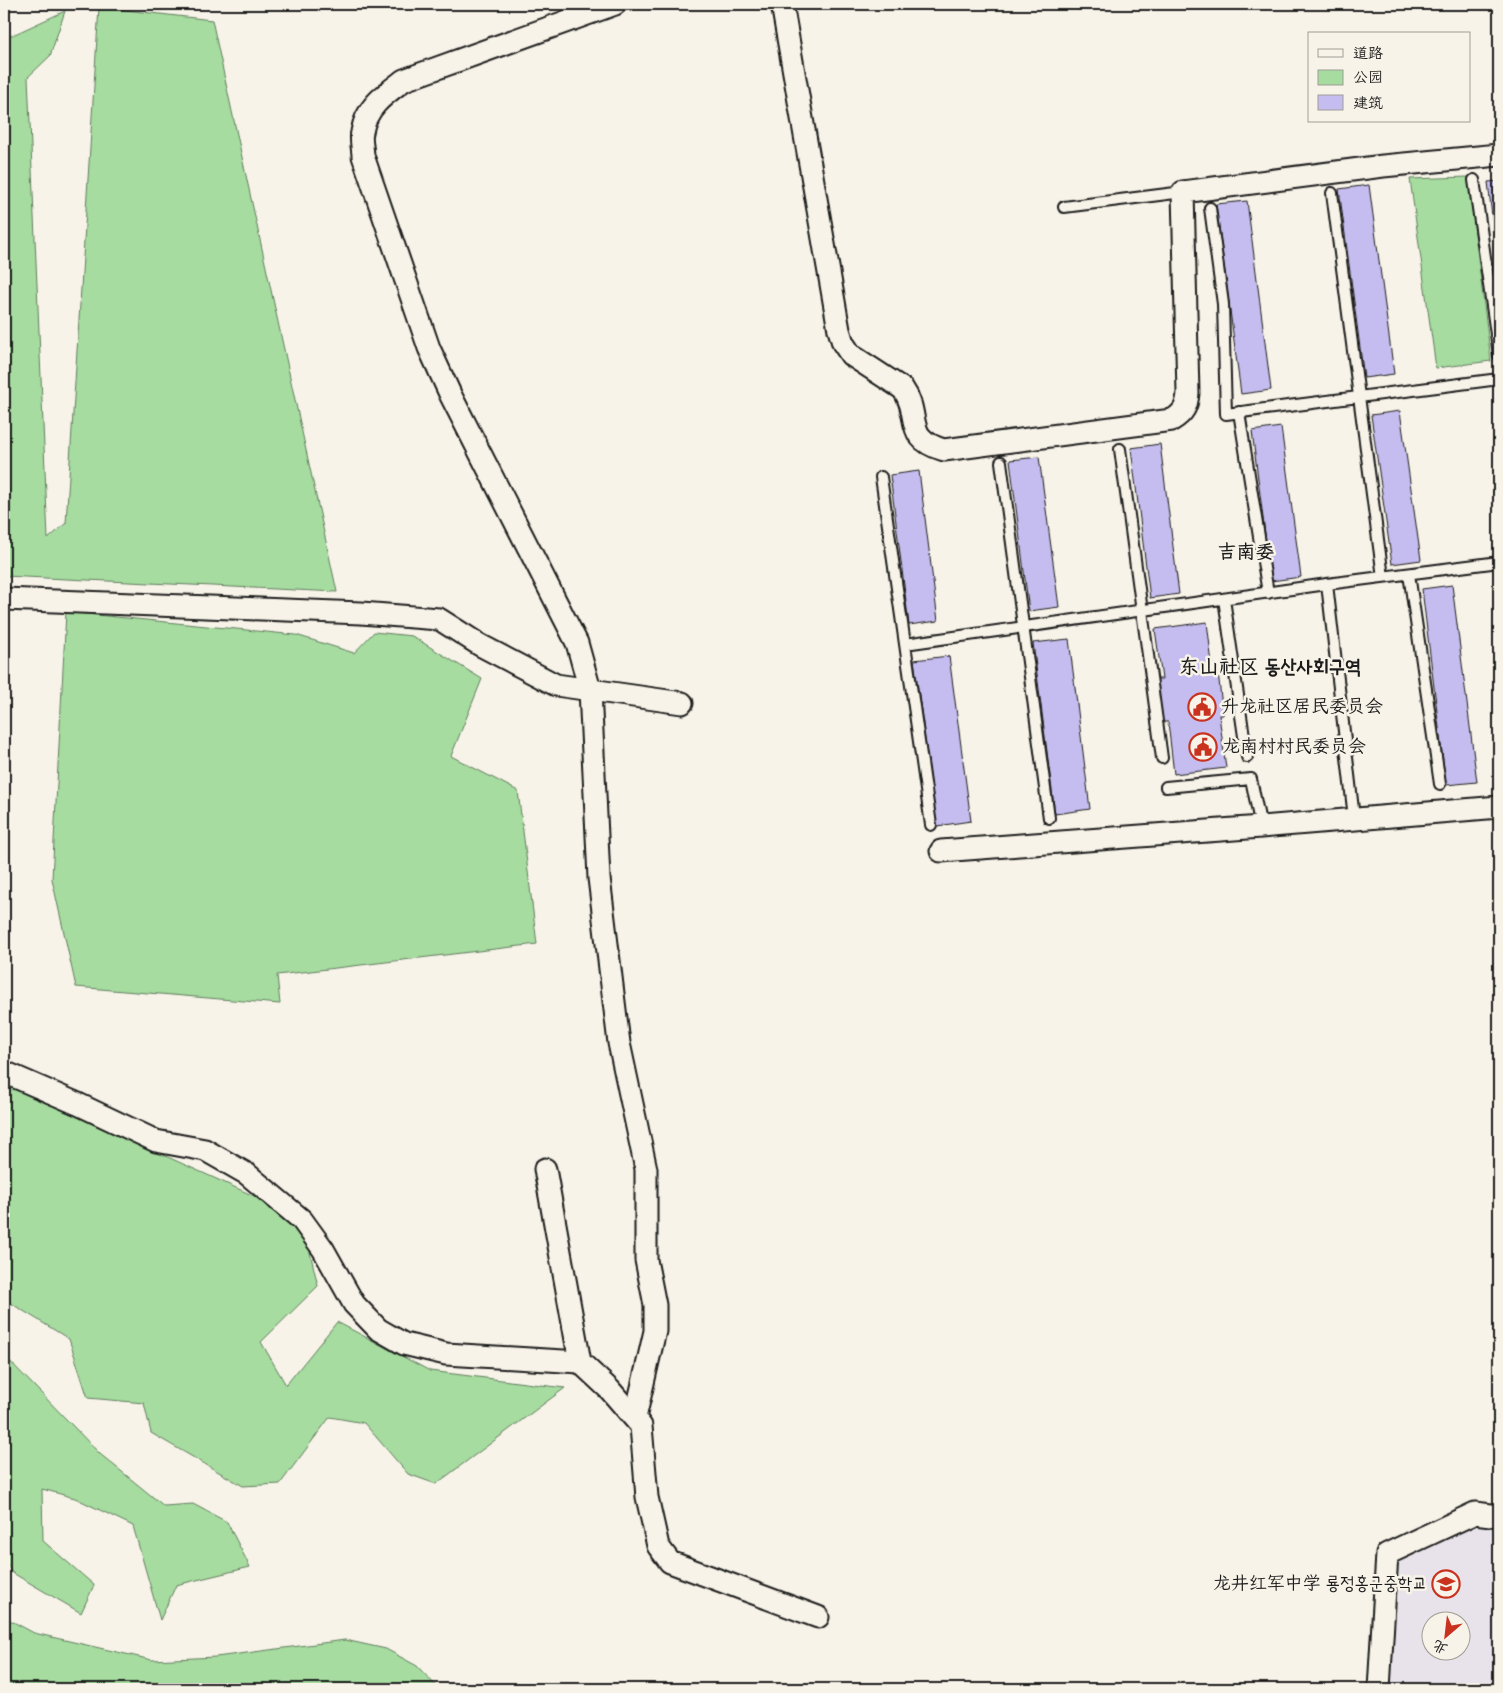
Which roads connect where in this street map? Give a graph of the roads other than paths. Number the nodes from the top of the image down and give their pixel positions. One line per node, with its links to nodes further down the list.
1 (615, 4): 26 (street)
2 (782, 4): 5 (street)
3 (1499, 155): 5 (street)
4 (1474, 180): 9 (lane)
5 (1183, 192): 7 (lane)
6 (1332, 193): 11 (lane)
7 (1064, 207)
8 (1210, 208): 12 (lane)
9 (1499, 355)
10 (1499, 379): 11 (lane)
11 (1359, 397): 12 (lane); 18 (lane)
12 (1239, 412): 20 (lane)
13 (1120, 449): 23 (lane)
14 (1001, 462): 24 (lane)
15 (881, 477): 25 (lane)
16 (1499, 562): 17 (lane)
17 (1409, 574): 18 (lane); 30 (lane)
18 (1383, 577): 19 (lane)
19 (1327, 584): 20 (lane); 34 (lane)
20 (1268, 593): 22 (lane)
21 (4, 599): 26 (street)
22 (1224, 599): 23 (lane); 28 (lane)
23 (1142, 611): 24 (lane); 29 (lane)
24 (1023, 626): 25 (lane); 33 (lane)
25 (905, 644): 35 (lane)
26 (590, 690): 27 (street); 41 (street)
27 (682, 703)
28 (1247, 757)
29 (1162, 758)
30 (1440, 784)
31 (1166, 787): 36 (lane)
32 (1499, 806): 34 (street)
33 (1049, 818)
34 (1354, 818): 36 (street)
35 (931, 826)
36 (1261, 827): 37 (street)
37 (941, 851)
38 (4, 1072): 40 (street)
39 (545, 1169): 40 (street)
40 (580, 1362): 41 (street)
41 (635, 1418): 43 (street)
42 (1499, 1516): 44 (street)
43 (818, 1617)
44 (1379, 1689)

